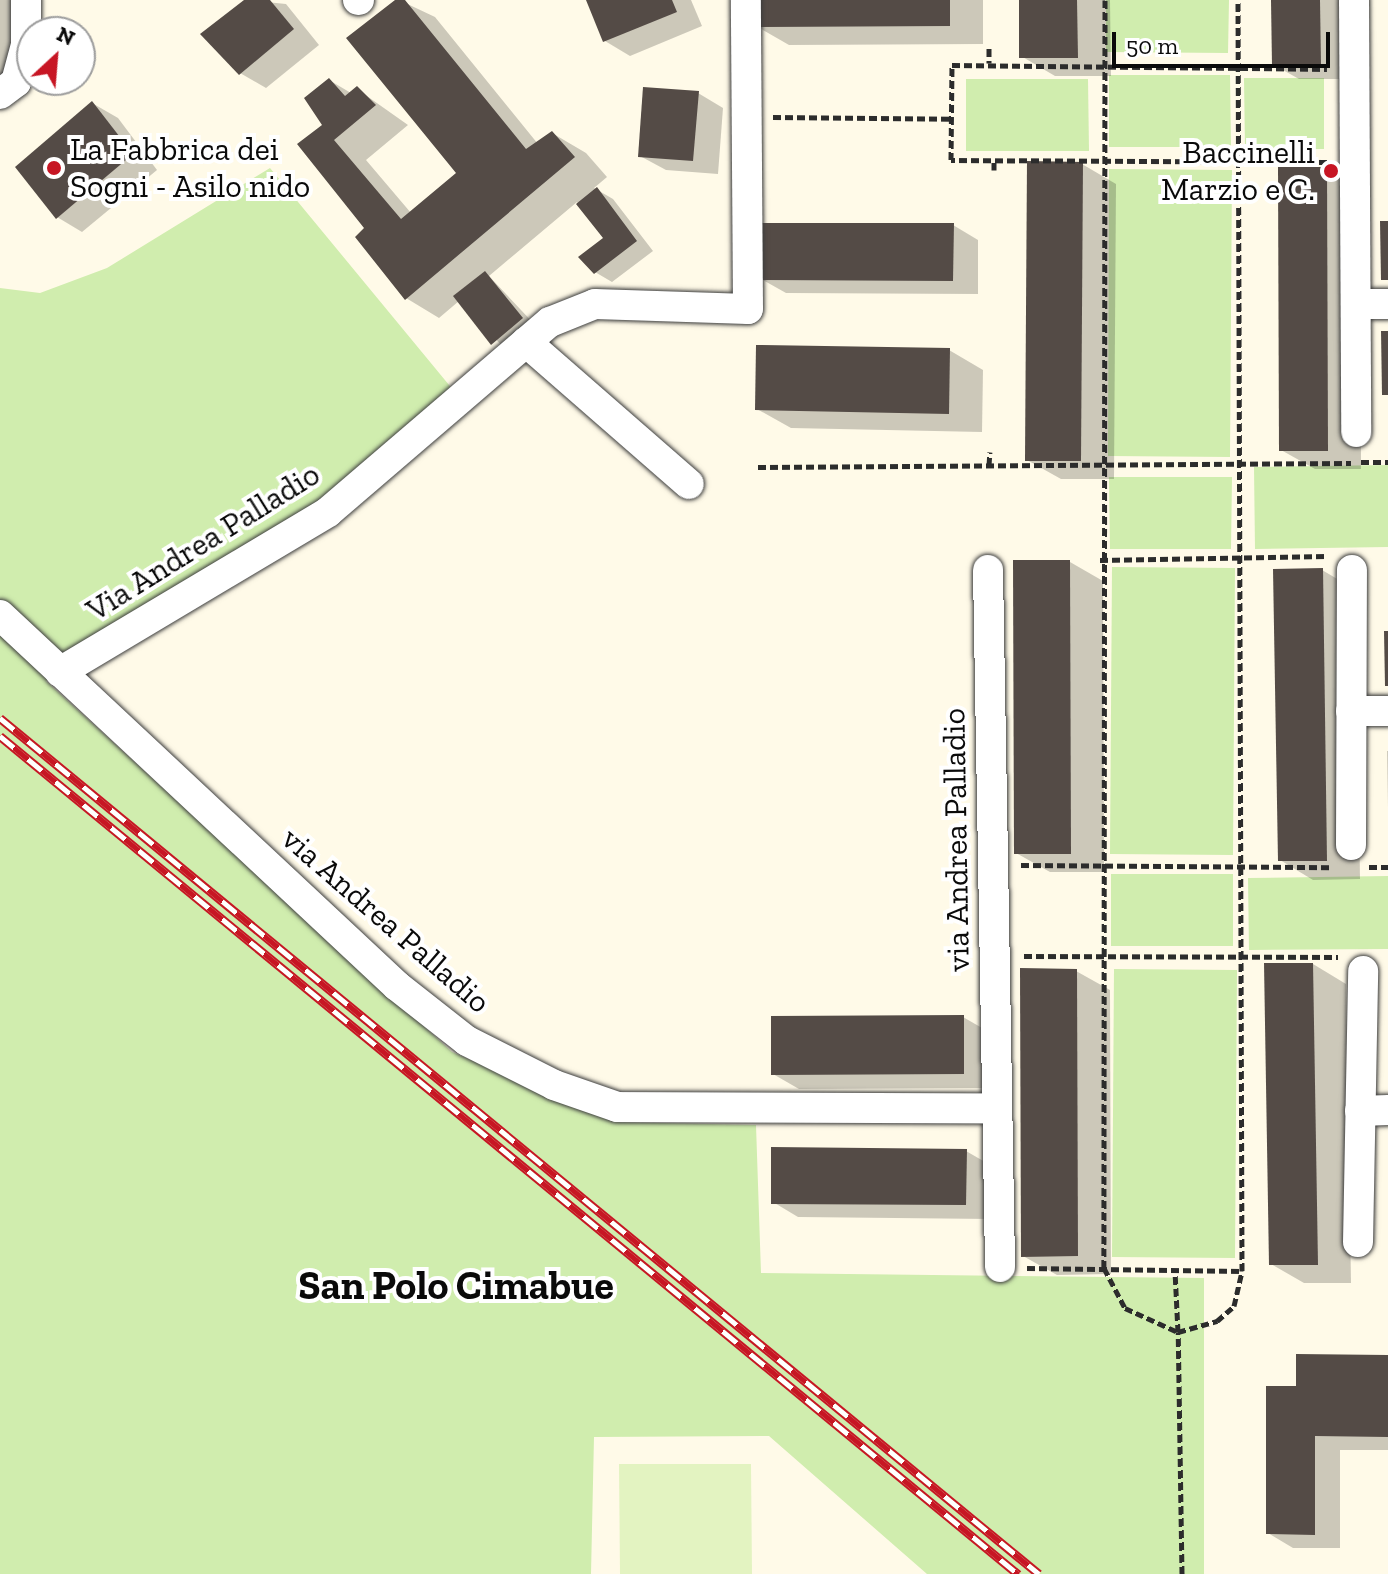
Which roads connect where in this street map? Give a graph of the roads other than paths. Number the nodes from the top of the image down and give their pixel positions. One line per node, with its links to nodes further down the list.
1 (26, 0): 4 (street)
2 (746, 0): 7 (street, Via Andrea Palladio)
3 (1354, 0): 5 (street)
4 (0, 94)
5 (1357, 304): 6 (street); 8 (street)
6 (1388, 304)
7 (526, 342): 9 (street); 13 (street, Via Andrea Palladio)
8 (1356, 432)
9 (689, 484)
10 (1345, 563): 14 (street)
11 (988, 570): 18 (street, via Andrea Palladio)
12 (0, 615): 13 (street, via Andrea Palladio)
13 (60, 672): 18 (street, via Andrea Palladio)
14 (1351, 711): 15 (street); 16 (street)
15 (1388, 711)
16 (1346, 859)
17 (1355, 964): 19 (street)
18 (996, 1108): 21 (street, via Andrea Palladio)
19 (1374, 1110): 20 (street)
20 (1358, 1242)
21 (1000, 1267)

